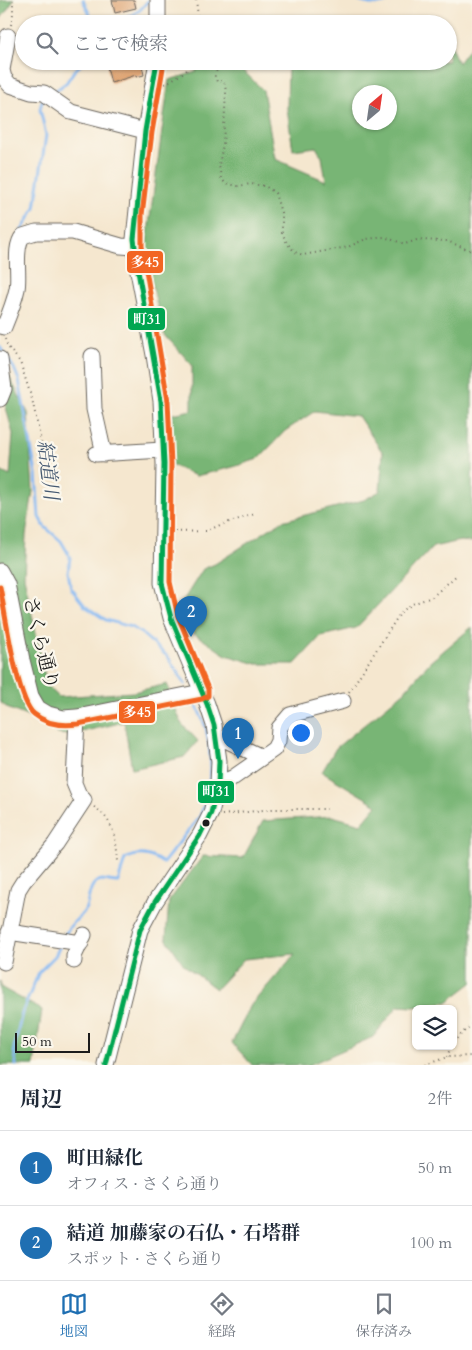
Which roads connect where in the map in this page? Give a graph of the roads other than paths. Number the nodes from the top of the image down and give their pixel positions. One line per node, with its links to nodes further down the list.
1 (158, 0): 2 (street)
2 (158, 15)
3 (8, 36): 5 (street)
4 (155, 70): 5 (street)
5 (145, 132): 6 (street)
6 (128, 246): 7 (street); 11 (street)
7 (2, 326)
8 (92, 356): 11 (street)
9 (0, 359): 10 (street)
10 (0, 399)
11 (164, 450): 13 (street)
12 (0, 570): 15 (street, さくら通り)
13 (201, 692): 15 (street, さくら通り); 16 (street)
14 (343, 701): 17 (street)
15 (76, 717): 19 (street)
16 (216, 736): 17 (street); 18 (street)
17 (262, 757): 18 (street)
18 (218, 784): 22 (street)
19 (9, 932): 20 (street); 21 (street)
20 (74, 961)
21 (4, 962)
22 (106, 1065)

